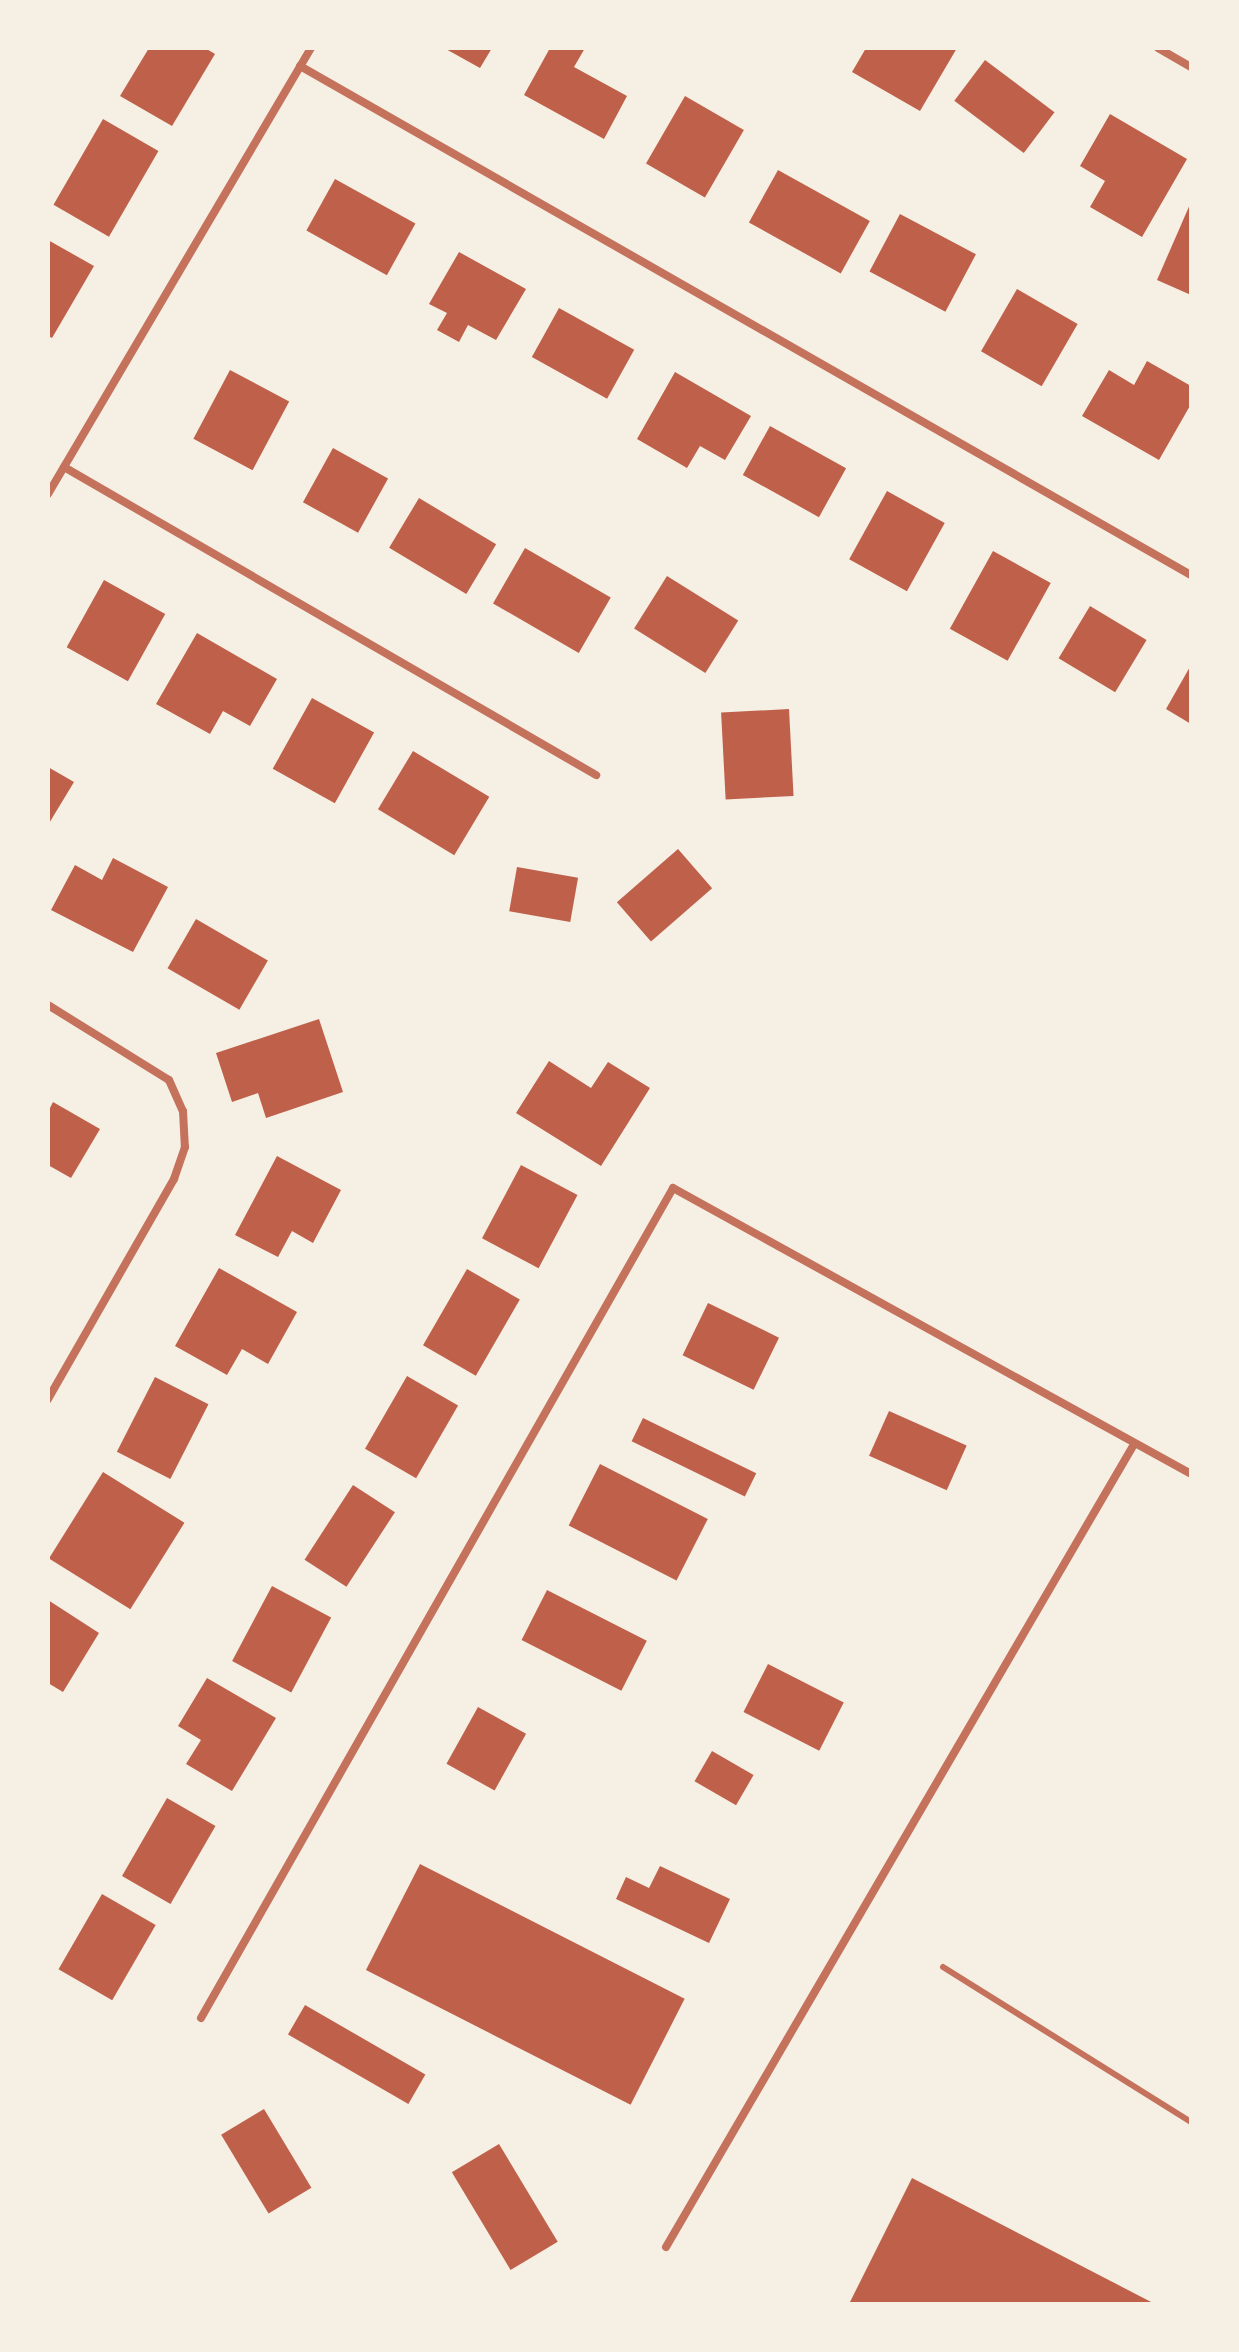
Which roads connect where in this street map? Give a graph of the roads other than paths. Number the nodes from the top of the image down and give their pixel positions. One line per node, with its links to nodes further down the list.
1 (311, 48): 3 (street)
2 (1158, 48): 4 (street)
3 (300, 66): 5 (street); 7 (street)
4 (1191, 67)
5 (64, 467): 6 (street); 8 (street)
6 (48, 494)
7 (1191, 575)
8 (596, 775)
9 (48, 1005): 10 (street)
10 (48, 1399)
11 (1133, 1446): 12 (street); 14 (street); 16 (street)
12 (1191, 1474)
13 (943, 1967): 15 (lane)
14 (201, 2018)
15 (1191, 2122)
16 (666, 2247)

